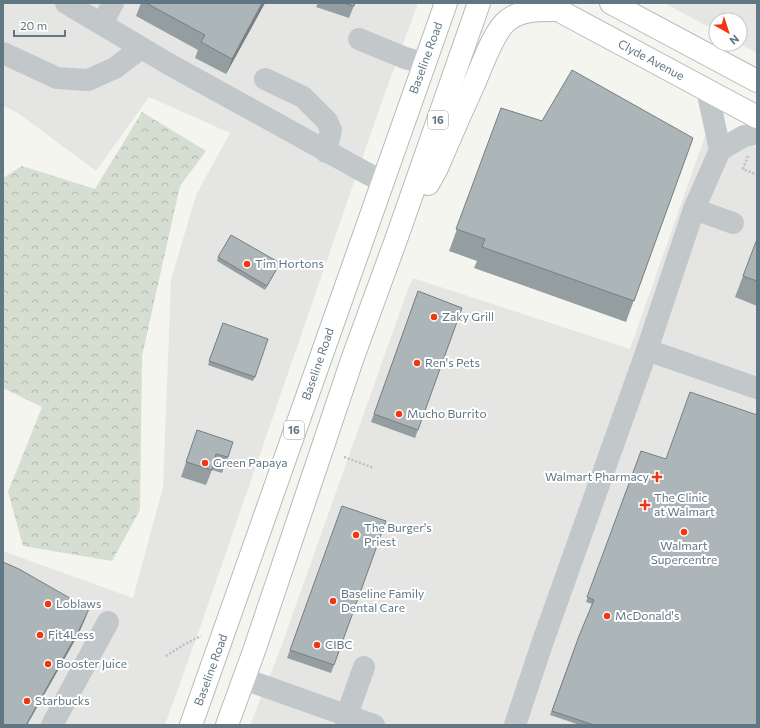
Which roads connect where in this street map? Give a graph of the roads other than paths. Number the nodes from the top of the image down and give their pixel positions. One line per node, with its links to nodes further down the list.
1 (66, 3): 7 (lane)
2 (113, 3): 7 (lane)
3 (446, 3): 11 (main road, Baseline Road / 16)
4 (479, 3): 22 (main road, 16)
5 (611, 3): 13 (main road)
6 (551, 6): 14 (main road, Clyde Avenue); 22 (main road)
7 (102, 24): 9 (lane)
8 (359, 39): 11 (lane)
9 (141, 48): 10 (lane); 18 (lane)
10 (3, 53)
11 (424, 63): 19 (main road, Baseline Road / 16)
12 (265, 79): 18 (lane)
13 (757, 81)
14 (707, 90): 15 (main road, Clyde Avenue); 17 (lane)
15 (757, 117)
16 (754, 142): 17 (lane)
17 (720, 150): 20 (lane)
18 (326, 152): 19 (lane)
19 (383, 181): 27 (main road, Baseline Road / 16)
20 (694, 209): 21 (lane); 23 (lane)
21 (733, 223)
22 (397, 237): 28 (main road, 16)
23 (647, 350): 24 (lane); 34 (lane)
24 (757, 388)
25 (108, 622): 30 (lane)
26 (364, 667): 29 (lane)
27 (211, 668): 28 (main road); 31 (main road, Baseline Road / 16)
28 (244, 679): 29 (lane); 32 (main road, 16)
29 (346, 720): 33 (lane)
30 (52, 725)
31 (191, 725)
32 (227, 725)
33 (374, 725)
34 (515, 725)

